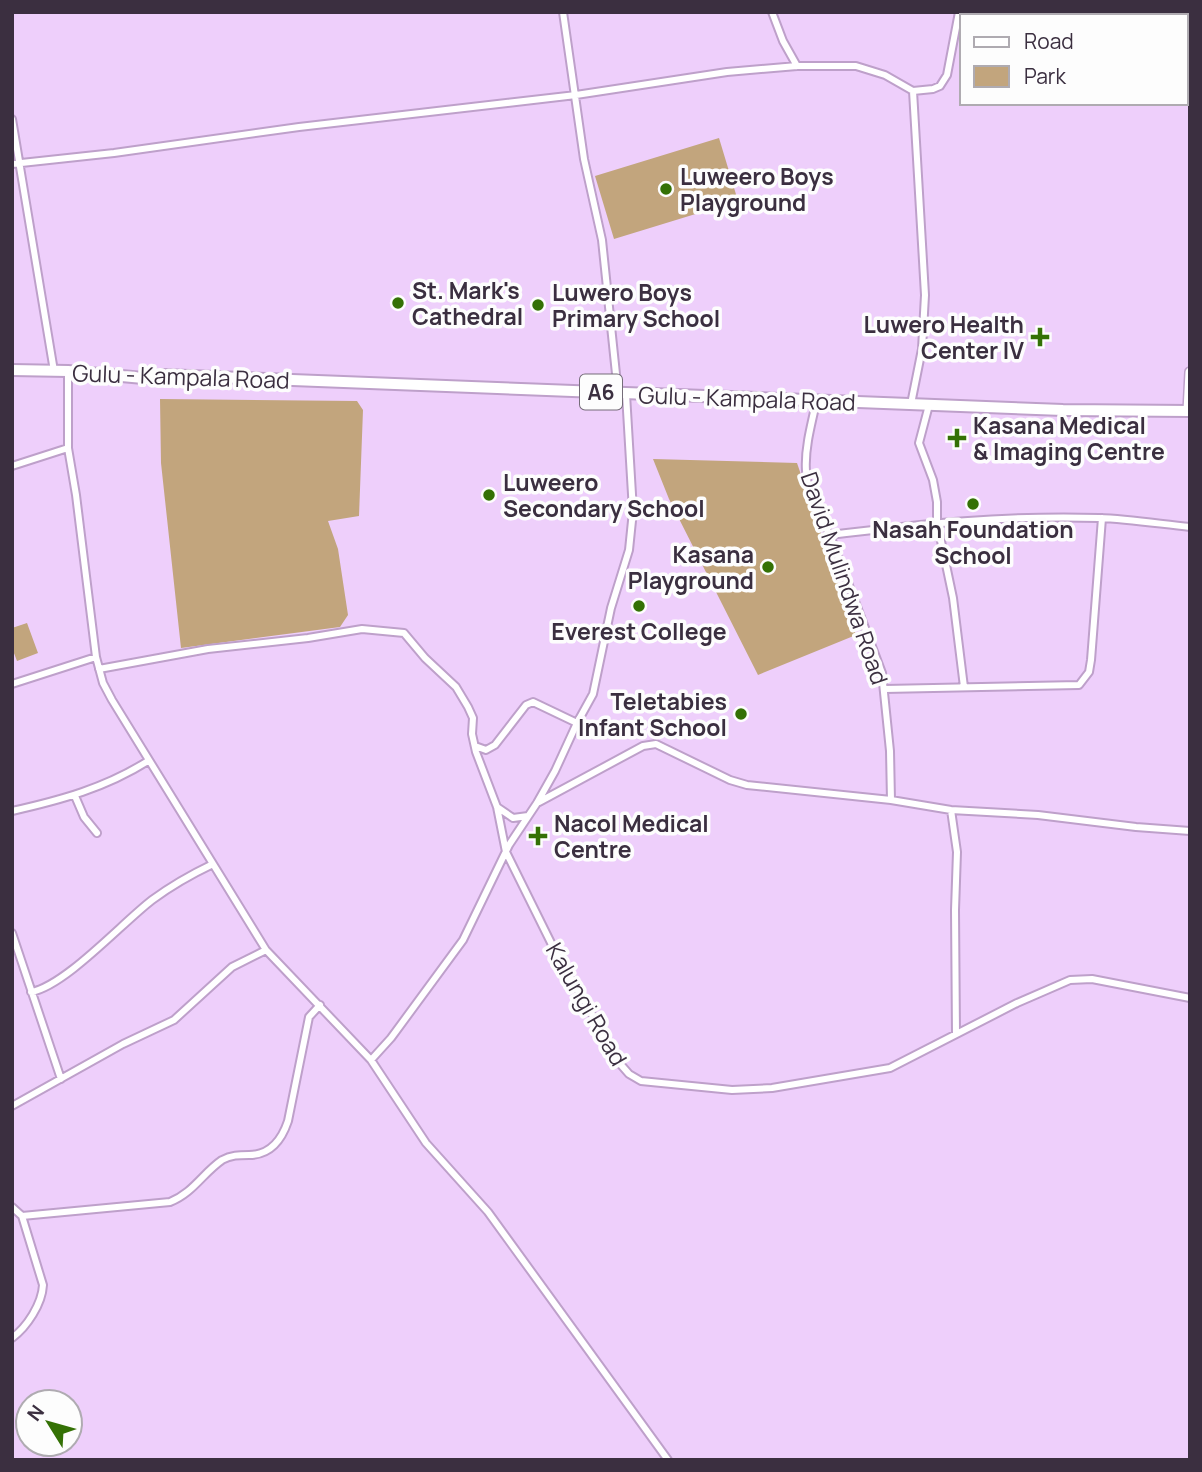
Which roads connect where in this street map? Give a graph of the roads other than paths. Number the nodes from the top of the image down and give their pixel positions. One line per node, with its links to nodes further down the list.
1 (563, 12): 6 (street)
2 (772, 12): 4 (street)
3 (959, 12): 5 (street)
4 (797, 66): 5 (street); 6 (street)
5 (913, 92): 15 (street)
6 (576, 95): 8 (street); 13 (street)
7 (12, 119): 8 (street)
8 (16, 164): 10 (street)
9 (12, 369): 10 (main road, Gulu - Kampala Road / A6)
10 (54, 371): 11 (main road, Gulu - Kampala Road / A6)
11 (68, 371): 13 (main road, Gulu - Kampala Road / A6); 18 (street)
12 (1190, 372): 17 (main road)
13 (622, 393): 14 (main road, Gulu - Kampala Road / A6); 29 (street)
14 (817, 399): 15 (main road, Gulu - Kampala Road / A6); 23 (street, David Mulindwa Road)
15 (911, 404): 16 (main road, Gulu - Kampala Road / A6)
16 (929, 405): 17 (main road, Gulu - Kampala Road / A6); 21 (street)
17 (1189, 411)
18 (68, 448): 19 (street); 24 (street)
19 (12, 466)
20 (1102, 518): 21 (street); 22 (street); 27 (street)
21 (937, 522): 23 (street); 27 (street)
22 (1190, 527)
23 (830, 535): 28 (street, David Mulindwa Road)
24 (96, 657): 25 (street); 26 (street)
25 (99, 669): 30 (street, Kalungi Road); 31 (street)
26 (12, 684)
27 (964, 687): 28 (street)
28 (885, 689): 33 (street, David Mulindwa Road)
29 (577, 723): 30 (street); 34 (street)
30 (475, 746): 35 (street, Kalungi Road)
31 (148, 761): 32 (street); 42 (street)
32 (75, 796): 37 (street); 40 (street)
33 (891, 800): 34 (street); 36 (street)
34 (537, 803): 38 (street)
35 (497, 807): 38 (street); 41 (street, Kalungi Road)
36 (951, 810): 39 (street); 48 (street)
37 (12, 811)
38 (528, 816): 41 (street)
39 (1190, 831)
40 (97, 832)
41 (506, 852): 48 (street, Kalungi Road); 49 (street)
42 (213, 864): 44 (street); 45 (street)
43 (12, 933): 45 (street)
44 (266, 950): 47 (street); 50 (street)
45 (31, 992): 50 (street)
46 (1190, 998): 48 (street, Kalungi Road)
47 (320, 1005): 49 (street); 53 (street)
48 (956, 1034)
49 (371, 1060): 55 (street)
50 (61, 1079): 51 (street)
51 (12, 1106)
52 (12, 1207): 53 (street)
53 (22, 1216): 54 (street)
54 (12, 1338)
55 (668, 1460)

